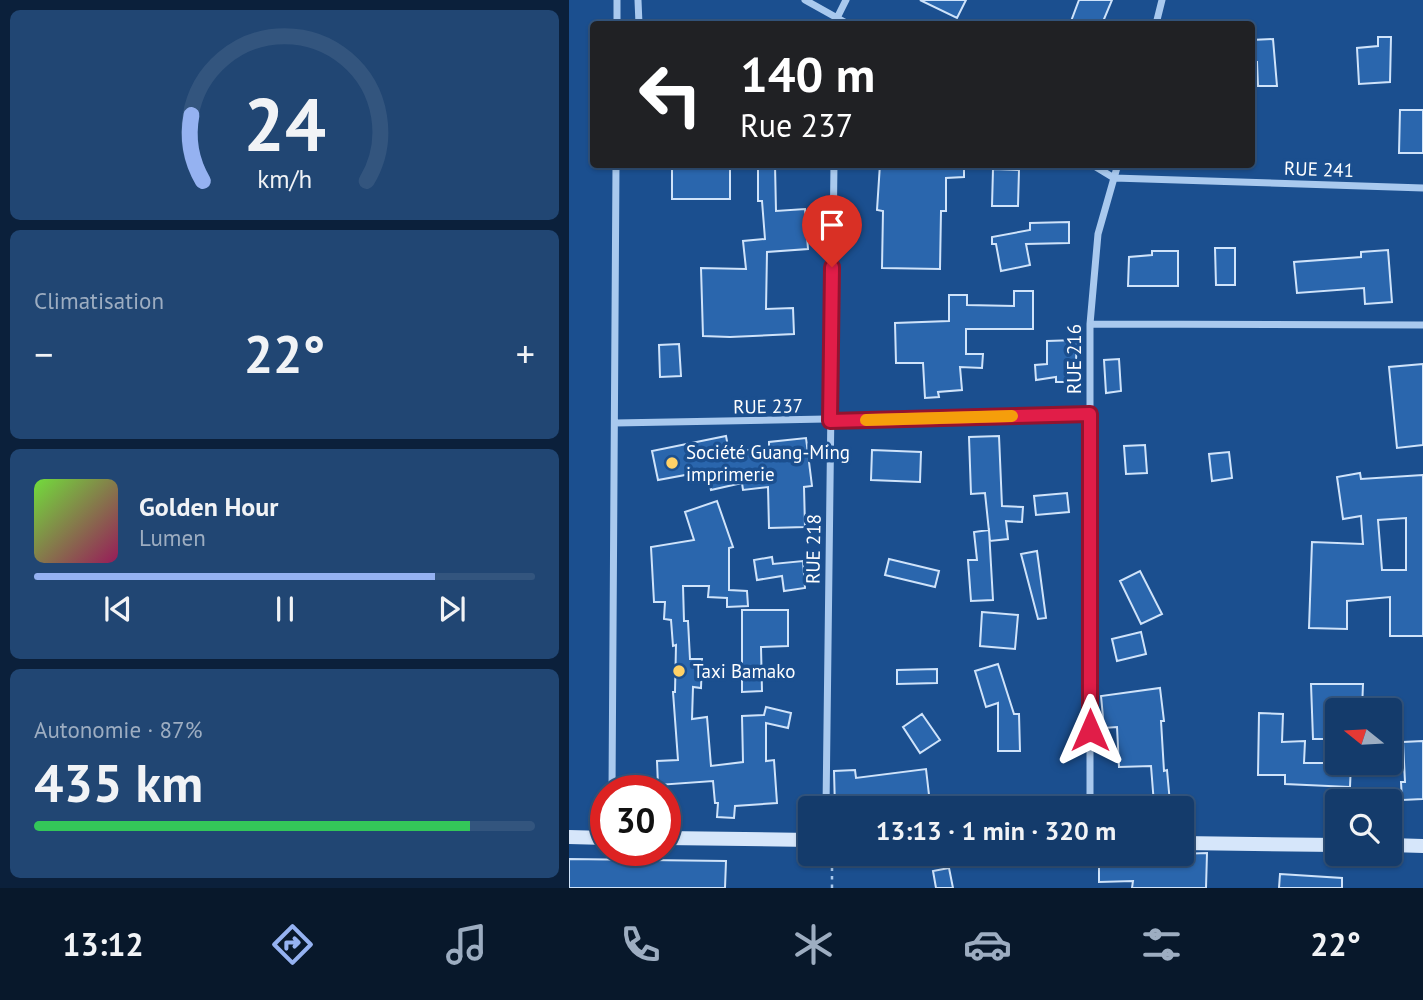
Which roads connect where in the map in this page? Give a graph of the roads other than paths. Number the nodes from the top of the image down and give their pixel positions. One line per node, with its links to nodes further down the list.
1 (617, 0): 6 (street)
2 (638, 0): 7 (street)
3 (805, 0): 8 (street)
4 (846, 0): 8 (street)
5 (1162, 0): 9 (street)
6 (617, 21)
7 (639, 21)
8 (837, 21)
9 (1157, 21)
10 (616, 168): 20 (street)
11 (834, 168): 19 (street, RUE 218)
12 (1098, 168): 14 (street, RUE 241)
13 (1117, 168): 14 (street, RUE 216)
14 (1114, 178): 15 (street, RUE 241); 16 (street, RUE 216)
15 (1423, 188)
16 (1090, 324): 17 (street); 18 (street, RUE 216)
17 (1423, 325)
18 (1090, 414): 19 (street, RUE 237); 23 (street, RUE 216)
19 (830, 421): 20 (street, RUE 237); 22 (street, RUE 218)
20 (615, 423): 21 (street)
21 (612, 775)
22 (826, 796)
23 (1090, 796)
24 (569, 837): 25 (street)
25 (590, 838)
26 (681, 838): 27 (street)
27 (798, 840)
28 (1194, 843): 29 (street)
29 (1325, 845)
30 (1402, 845): 31 (street)
31 (1423, 846)

